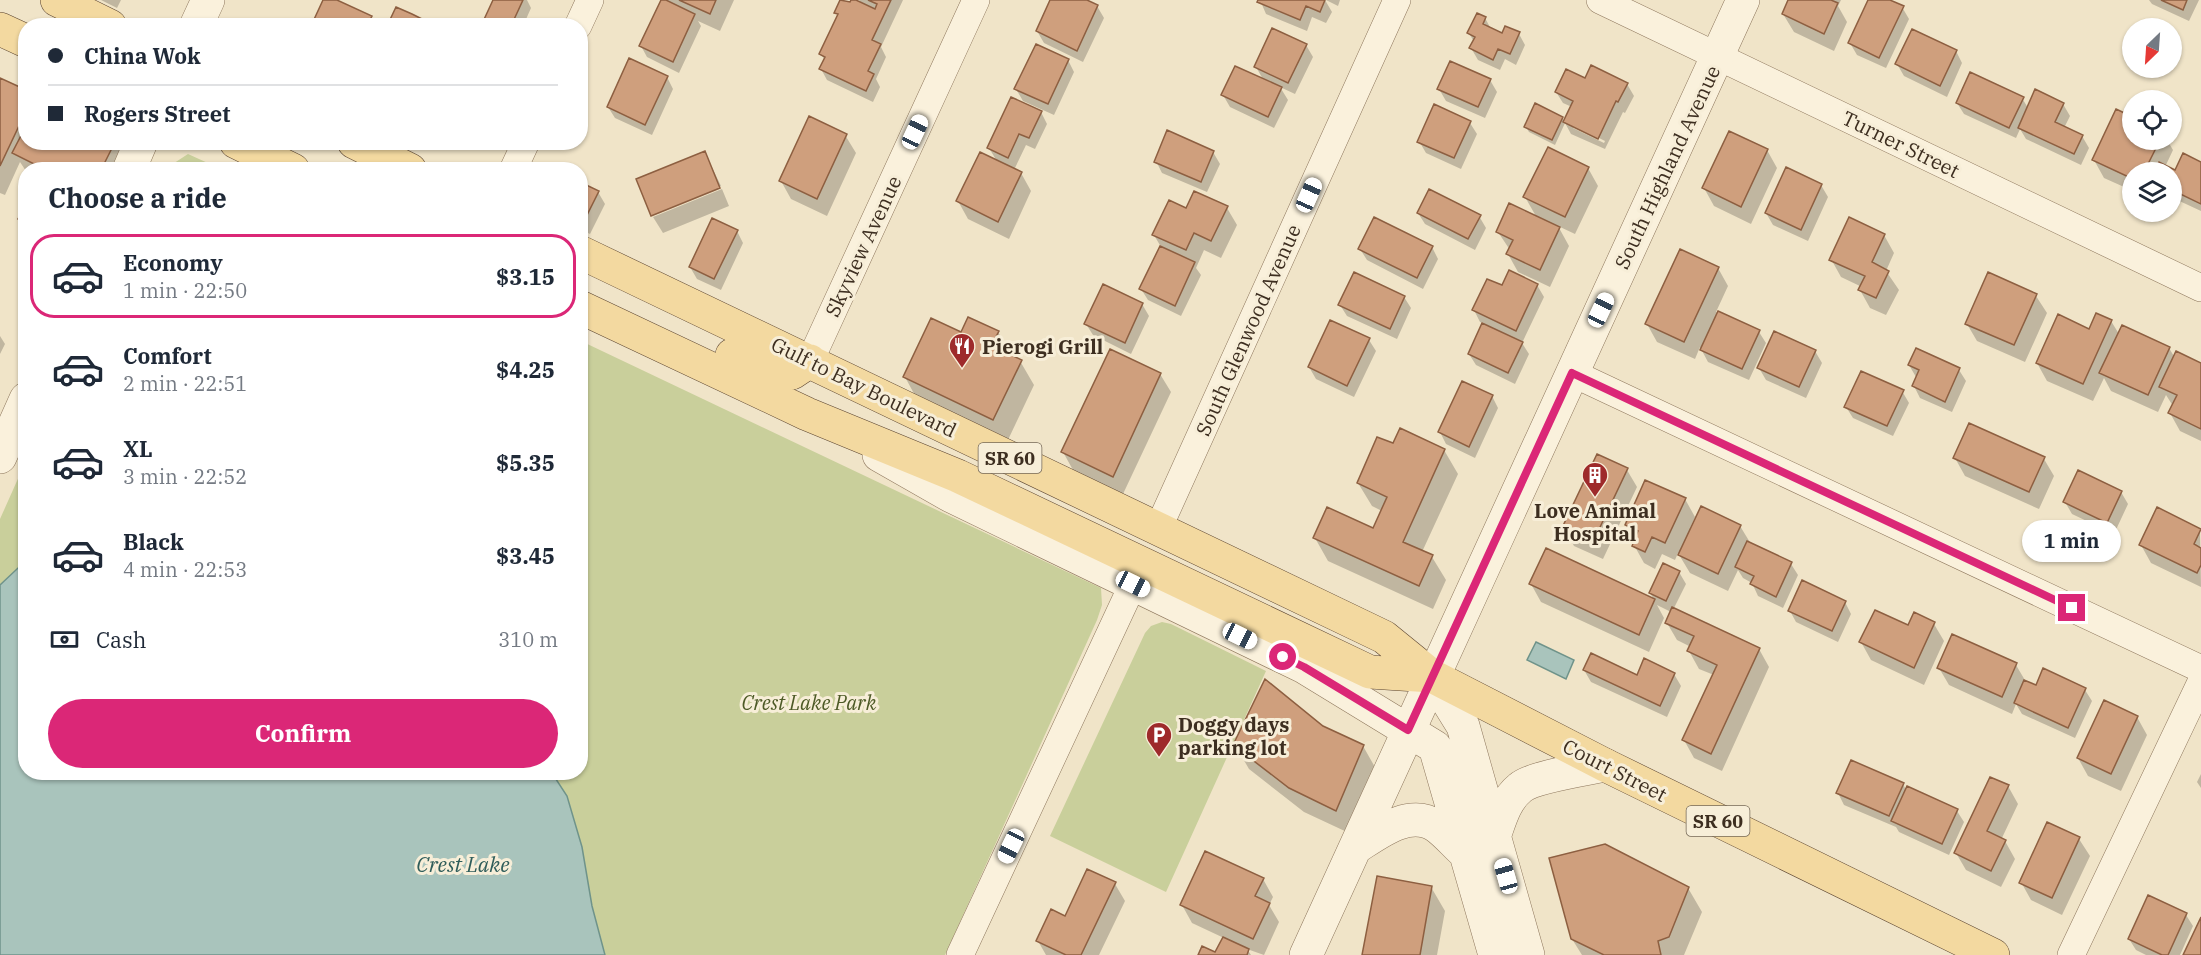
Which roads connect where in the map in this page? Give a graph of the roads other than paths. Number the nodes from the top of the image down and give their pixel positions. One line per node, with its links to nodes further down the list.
1 (57, 0): 8 (main road)
2 (208, 0): 9 (street)
3 (590, 0): 10 (street)
4 (976, 0): 22 (street, Skyview Avenue)
5 (1397, 0): 27 (street, South Glenwood Avenue)
6 (1600, 0): 13 (street, Turner Street)
7 (1743, 0): 13 (street, South Highland Avenue)
8 (94, 18)
9 (200, 18)
10 (582, 18)
11 (0, 29): 12 (main road)
12 (18, 37)
13 (1718, 56): 19 (street, Turner Street); 23 (street, South Highland Avenue)
14 (252, 150): 16 (main road)
15 (370, 150): 17 (main road)
16 (277, 162)
17 (394, 162)
18 (588, 256): 22 (main road, Gulf to Bay Boulevard / SR 60)
19 (2201, 288)
20 (588, 311): 21 (main road, Gulf to Bay Boulevard / SR 60)
21 (663, 347): 22 (main road); 24 (main road, Gulf to Bay Boulevard / SR 60)
22 (810, 362): 27 (main road, Gulf to Bay Boulevard / SR 60)
23 (1572, 373): 29 (street); 30 (street, South Highland Avenue)
24 (807, 414): 28 (street); 30 (main road, Gulf to Bay Boulevard / SR 60)
25 (18, 417): 26 (street)
26 (0, 457)
27 (1158, 529): 30 (main road, Gulf to Bay Boulevard / SR 60)
28 (1133, 584): 32 (street); 37 (street)
29 (2201, 669)
30 (1432, 676): 32 (street, South Highland Avenue); 33 (main road, Court Street / SR 60); 34 (street, Gulf to Bay Boulevard)
31 (2201, 682): 42 (street)
32 (1408, 730): 35 (street, South Highland Avenue); 36 (street)
33 (1605, 765): 34 (street); 41 (main road, Court Street / SR 60)
34 (1494, 837): 40 (street, Gulf to Bay Boulevard)
35 (1355, 848): 36 (street); 38 (street, South Highland Avenue)
36 (1464, 852): 39 (street)
37 (960, 955)
38 (1306, 955)
39 (1495, 955)
40 (1528, 955)
41 (1993, 955)
42 (2071, 955)

